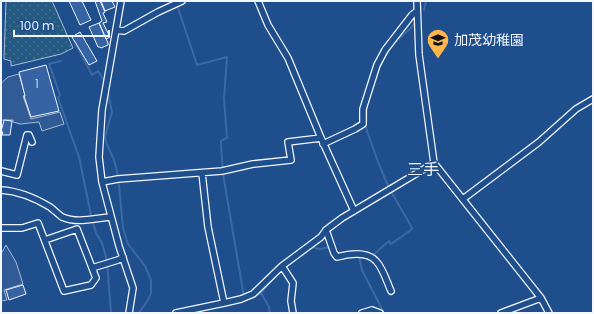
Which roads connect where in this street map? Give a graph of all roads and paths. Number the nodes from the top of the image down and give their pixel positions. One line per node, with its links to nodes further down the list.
1 (121, 1): 6 (street)
2 (258, 1): 8 (street)
3 (417, 1): 5 (street)
4 (179, 3): 6 (street)
5 (417, 11): 10 (street); 11 (street)
6 (116, 30): 14 (street)
7 (593, 99): 16 (street)
8 (321, 138): 10 (street); 13 (street)
9 (32, 142): 12 (street)
10 (323, 144): 17 (street)
11 (434, 162): 16 (street); 17 (street)
12 (1, 172)
13 (202, 173): 14 (street); 27 (street)
14 (102, 182): 18 (street)
15 (1, 190): 18 (street)
16 (463, 199): 26 (street)
17 (354, 211): 20 (street)
18 (111, 217): 22 (street)
19 (1, 228): 21 (street)
20 (326, 230): 23 (street); 25 (street)
21 (45, 240): 24 (street); 24 (street)
22 (123, 257): 24 (street); 28 (street)
23 (283, 267): 27 (street); 30 (street)
24 (92, 268)
25 (391, 291)
26 (541, 298): 33 (street); 34 (street)
27 (224, 303): 29 (street)
28 (129, 313)
29 (176, 313)
30 (293, 313)
31 (362, 313): 32 (street)
32 (380, 313)
33 (501, 313)
34 (549, 313)

